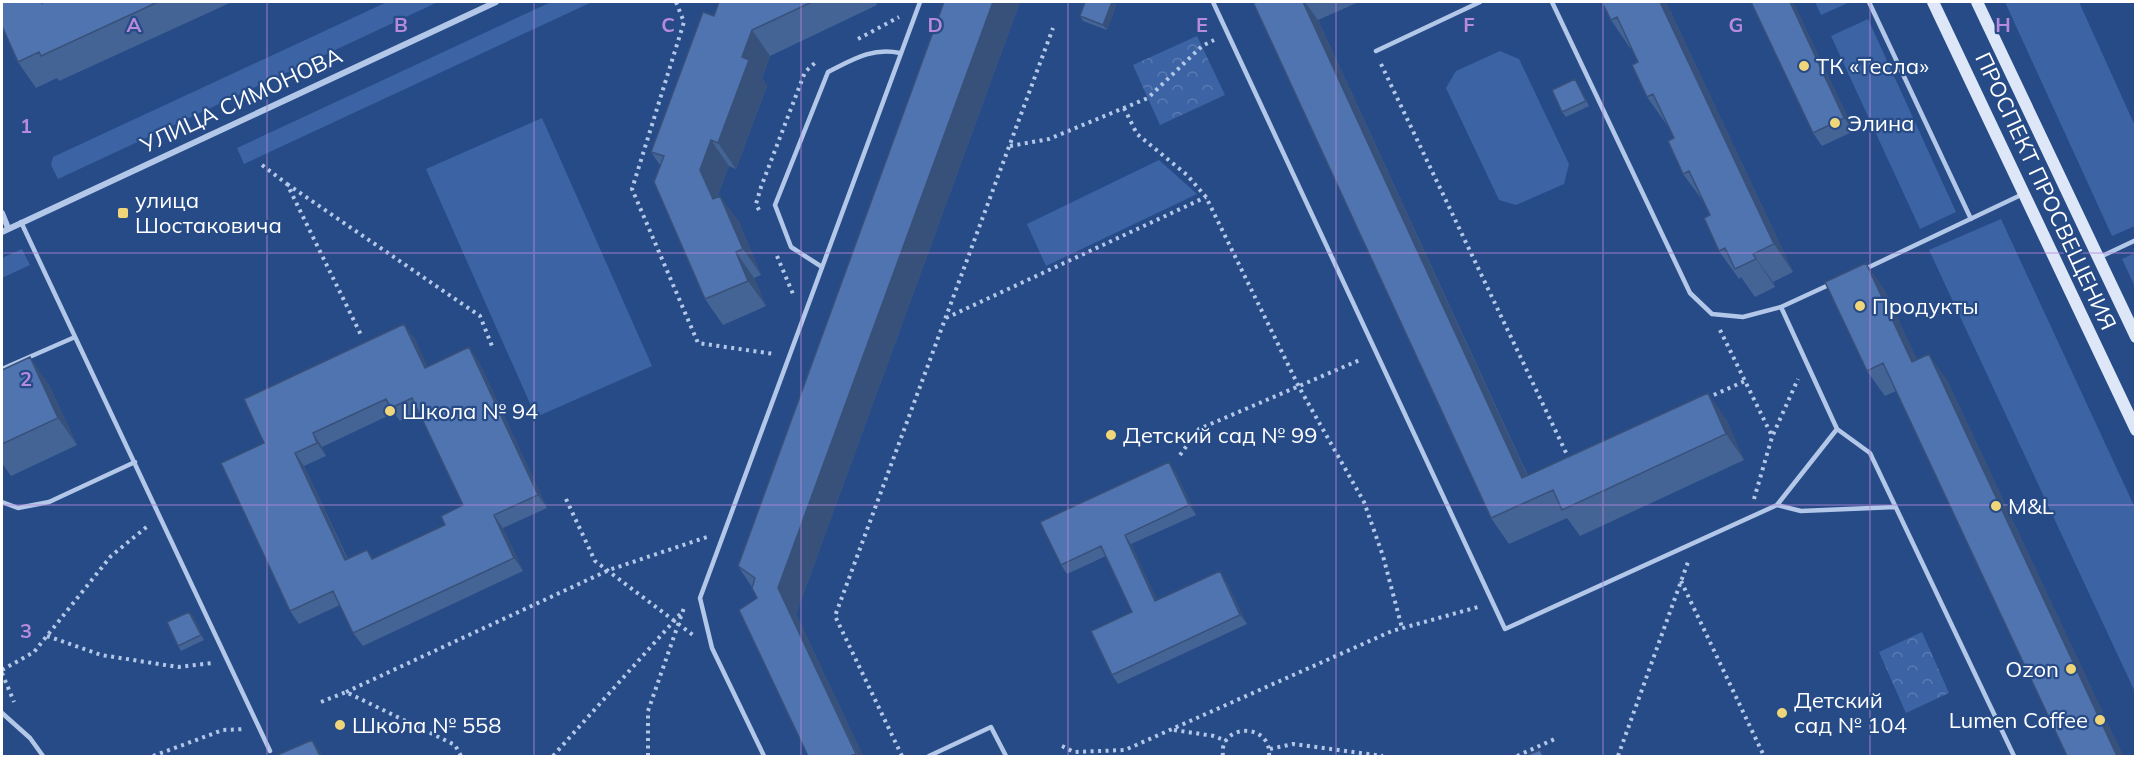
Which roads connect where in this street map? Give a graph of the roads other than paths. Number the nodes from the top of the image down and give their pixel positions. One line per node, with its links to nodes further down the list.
1 (496, 2): 14 (street, УЛИЦА СИМОНОВА)
2 (920, 2): 10 (lane)
3 (1213, 2): 29 (lane)
4 (1480, 2): 9 (lane)
5 (1552, 2): 21 (lane)
6 (1869, 2): 13 (lane)
7 (1934, 2): 11 (main road, ПРОСПЕКТ ПРОСВЕЩЕНИЯ)
8 (1977, 2): 17 (main road, ПРОСПЕКТ ПРОСВЕЩЕНИЯ)
9 (1376, 51)
10 (900, 53): 18 (lane); 18 (lane)
11 (2024, 194): 13 (lane); 26 (main road, ПРОСПЕКТ ПРОСВЕЩЕНИЯ)
12 (2, 213): 15 (street)
13 (1971, 219): 19 (lane)
14 (21, 222): 15 (street, УЛИЦА СИМОНОВА); 22 (lane)
15 (5, 230)
16 (2136, 240): 17 (lane)
17 (2098, 258): 23 (main road, ПРОСПЕКТ ПРОСВЕЩЕНИЯ)
18 (822, 267): 34 (lane)
19 (1855, 273)
20 (1845, 278): 21 (lane)
21 (1781, 307): 25 (lane)
22 (75, 337): 24 (lane); 27 (lane)
23 (2136, 337)
24 (2, 369)
25 (1837, 429): 29 (lane); 30 (lane)
26 (2136, 430)
27 (135, 462): 28 (lane); 32 (lane)
28 (2, 502)
29 (1777, 505): 30 (lane)
30 (1895, 507): 37 (lane)
31 (2, 713): 33 (lane)
32 (270, 751)
33 (43, 756)
34 (764, 756)
35 (929, 756): 36 (lane)
36 (1006, 756)
37 (2014, 756)

